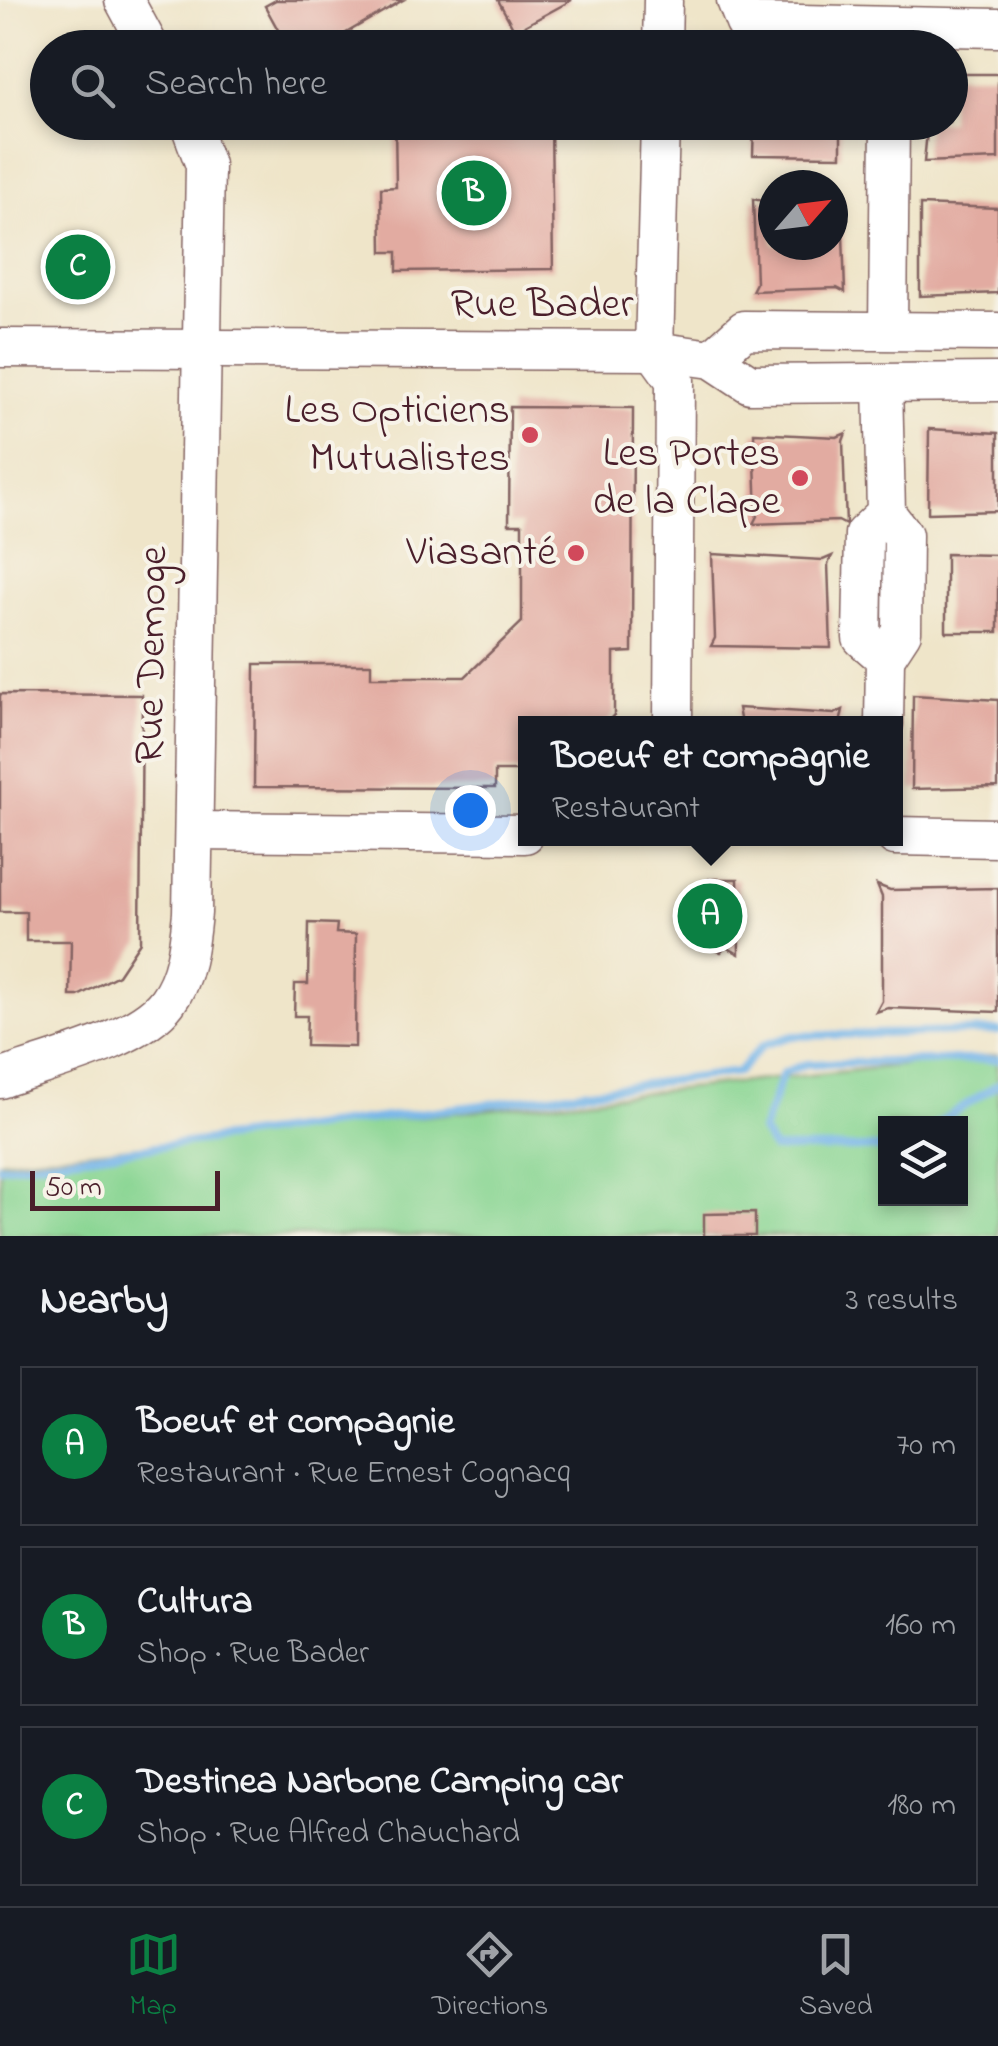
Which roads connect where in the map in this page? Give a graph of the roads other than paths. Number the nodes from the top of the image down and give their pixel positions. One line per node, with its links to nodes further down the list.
1 (124, 0): 5 (street)
2 (664, 0): 6 (street)
3 (736, 0): 7 (street)
4 (998, 28): 8 (street)
5 (140, 30)
6 (663, 30)
7 (818, 30)
8 (968, 31)
9 (196, 140): 15 (street, Rue Demoge)
10 (660, 140): 16 (street, Rue Bader)
11 (890, 140): 12 (street)
12 (888, 329): 13 (street); 17 (street)
13 (998, 332)
14 (0, 348): 15 (street, Rue Bader)
15 (204, 350): 16 (street, Rue Bader); 22 (street, Rue Demoge)
16 (654, 351): 17 (street); 20 (street)
17 (712, 358): 19 (street)
18 (998, 382): 19 (street)
19 (882, 383): 21 (street)
20 (673, 716)
21 (884, 716)
22 (194, 831): 23 (street); 26 (street, Rue Demoge)
23 (518, 834)
24 (903, 836): 25 (street)
25 (998, 838)
26 (0, 1079)

